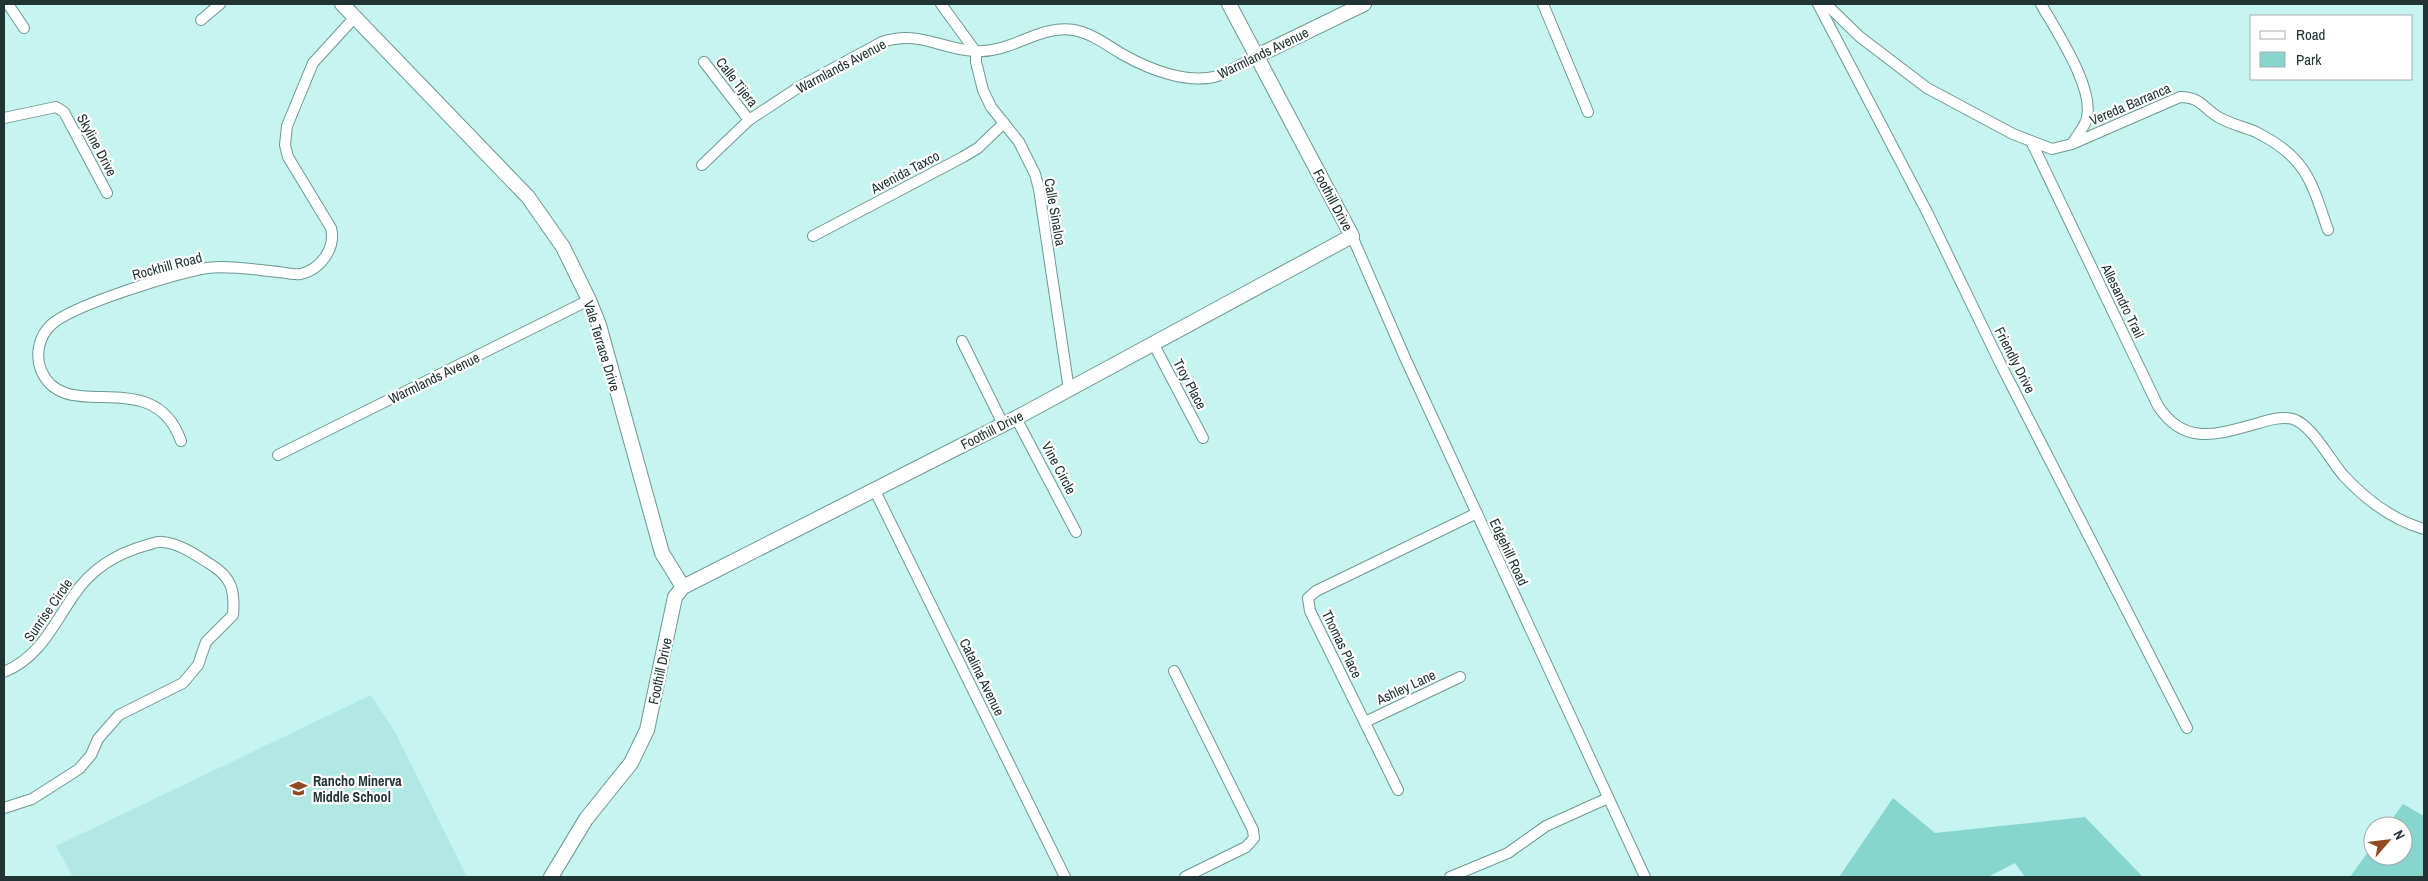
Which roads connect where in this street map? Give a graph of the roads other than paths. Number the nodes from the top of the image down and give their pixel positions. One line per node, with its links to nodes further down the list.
1 (8, 4): 13 (street)
2 (220, 4): 12 (street)
3 (342, 4): 11 (street, Vale Terrace Drive)
4 (941, 4): 14 (street, Calle Sinaloa)
5 (1229, 4): 15 (street, Foothill Drive)
6 (1364, 4): 15 (street, Warmlands Avenue)
7 (1544, 4): 17 (street)
8 (1818, 4): 46 (street, Friendly Drive)
9 (1826, 4): 21 (street)
10 (2041, 4): 22 (street)
11 (355, 18): 28 (street, Vale Terrace Drive); 35 (street, Rockhill Road)
12 (201, 20)
13 (24, 28)
14 (976, 52): 15 (street, Warmlands Avenue); 19 (street, Warmlands Avenue); 20 (street, Calle Sinaloa)
15 (1257, 56): 27 (street, Foothill Drive)
16 (704, 62): 19 (street, Calle Tijera)
17 (1588, 112)
18 (4, 118): 24 (street, Skyline Drive)
19 (749, 120): 23 (street, Warmlands Avenue)
20 (1004, 123): 26 (street, Avenida Taxco); 31 (street, Calle Sinaloa)
21 (2032, 143): 22 (street, Vereda Barranca); 39 (street, Allesandro Trail)
22 (2072, 144): 25 (street, Vereda Barranca)
23 (702, 165)
24 (107, 193)
25 (2328, 230)
26 (813, 236)
27 (1352, 236): 30 (street, Foothill Drive); 38 (street, Edgehill Road)
28 (589, 300): 36 (street, Warmlands Avenue); 41 (street, Vale Terrace Drive)
29 (962, 341): 33 (street)
30 (1153, 343): 31 (street, Foothill Drive); 34 (street, Troy Place)
31 (1068, 390): 32 (street, Foothill Drive)
32 (1016, 418): 33 (street, Foothill Drive); 40 (street, Vine Circle)
33 (1003, 424): 37 (street, Foothill Drive)
34 (1204, 438)
35 (181, 441)
36 (278, 455)
37 (874, 489): 41 (street, Foothill Drive); 51 (street, Catalina Avenue)
38 (1477, 513): 45 (street, Thomas Place); 48 (street, Edgehill Road)
39 (2424, 529)
40 (1076, 532)
41 (683, 587): 50 (street, Foothill Drive)
42 (1174, 670): 52 (street)
43 (4, 672): 49 (street, Sunrise Circle)
44 (1460, 677): 45 (street, Ashley Lane)
45 (1365, 722): 47 (street, Thomas Place)
46 (2188, 728)
47 (1398, 790)
48 (1608, 798): 53 (street); 54 (street, Edgehill Road)
49 (4, 808)
50 (551, 877)
51 (1065, 877)
52 (1185, 877)
53 (1450, 877)
54 (1645, 877)

